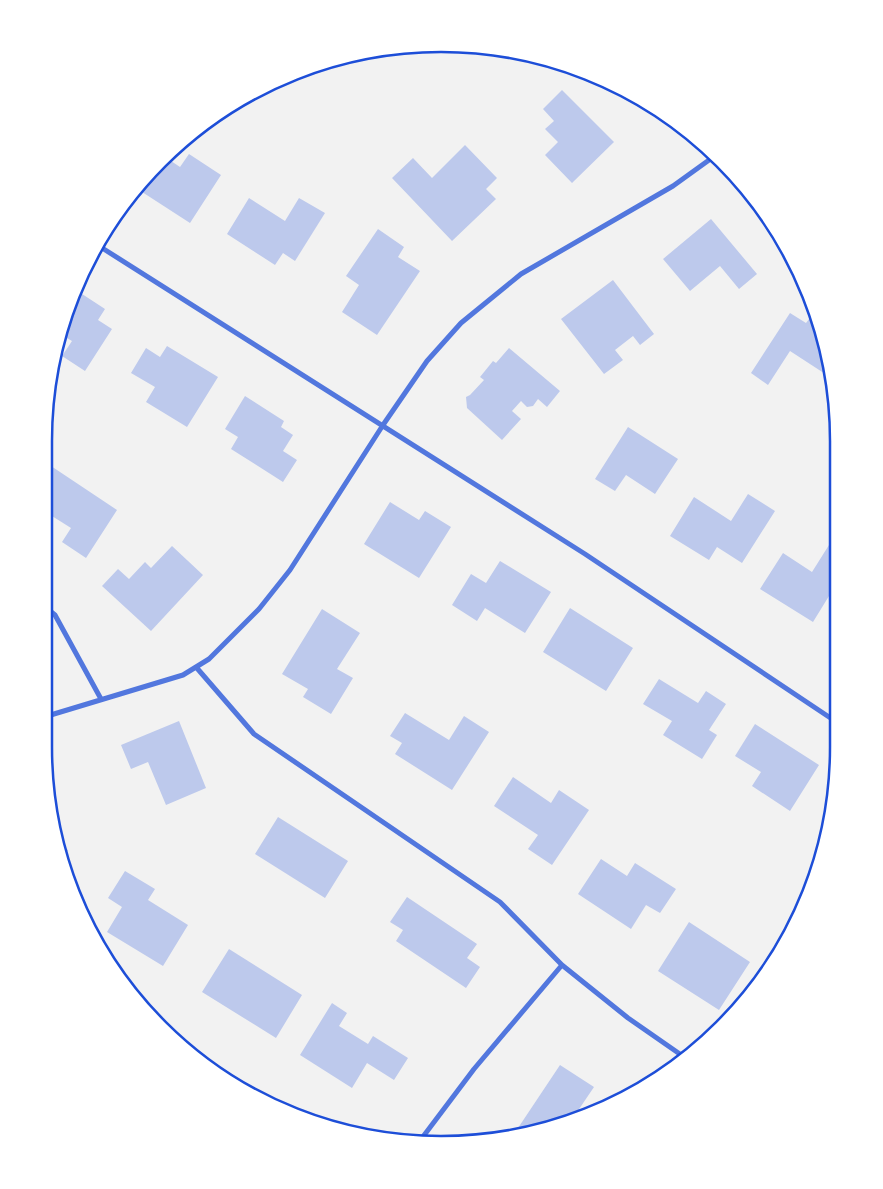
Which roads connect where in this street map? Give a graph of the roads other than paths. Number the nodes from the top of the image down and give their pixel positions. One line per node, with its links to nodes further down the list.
1 (710, 160): 3 (street)
2 (104, 249): 3 (street)
3 (383, 425): 5 (street); 8 (street)
4 (52, 614): 6 (street)
5 (196, 667): 6 (street); 9 (street)
6 (101, 699): 7 (street)
7 (52, 714)
8 (830, 718)
9 (562, 965): 10 (street); 11 (street)
10 (680, 1054)
11 (424, 1136)

